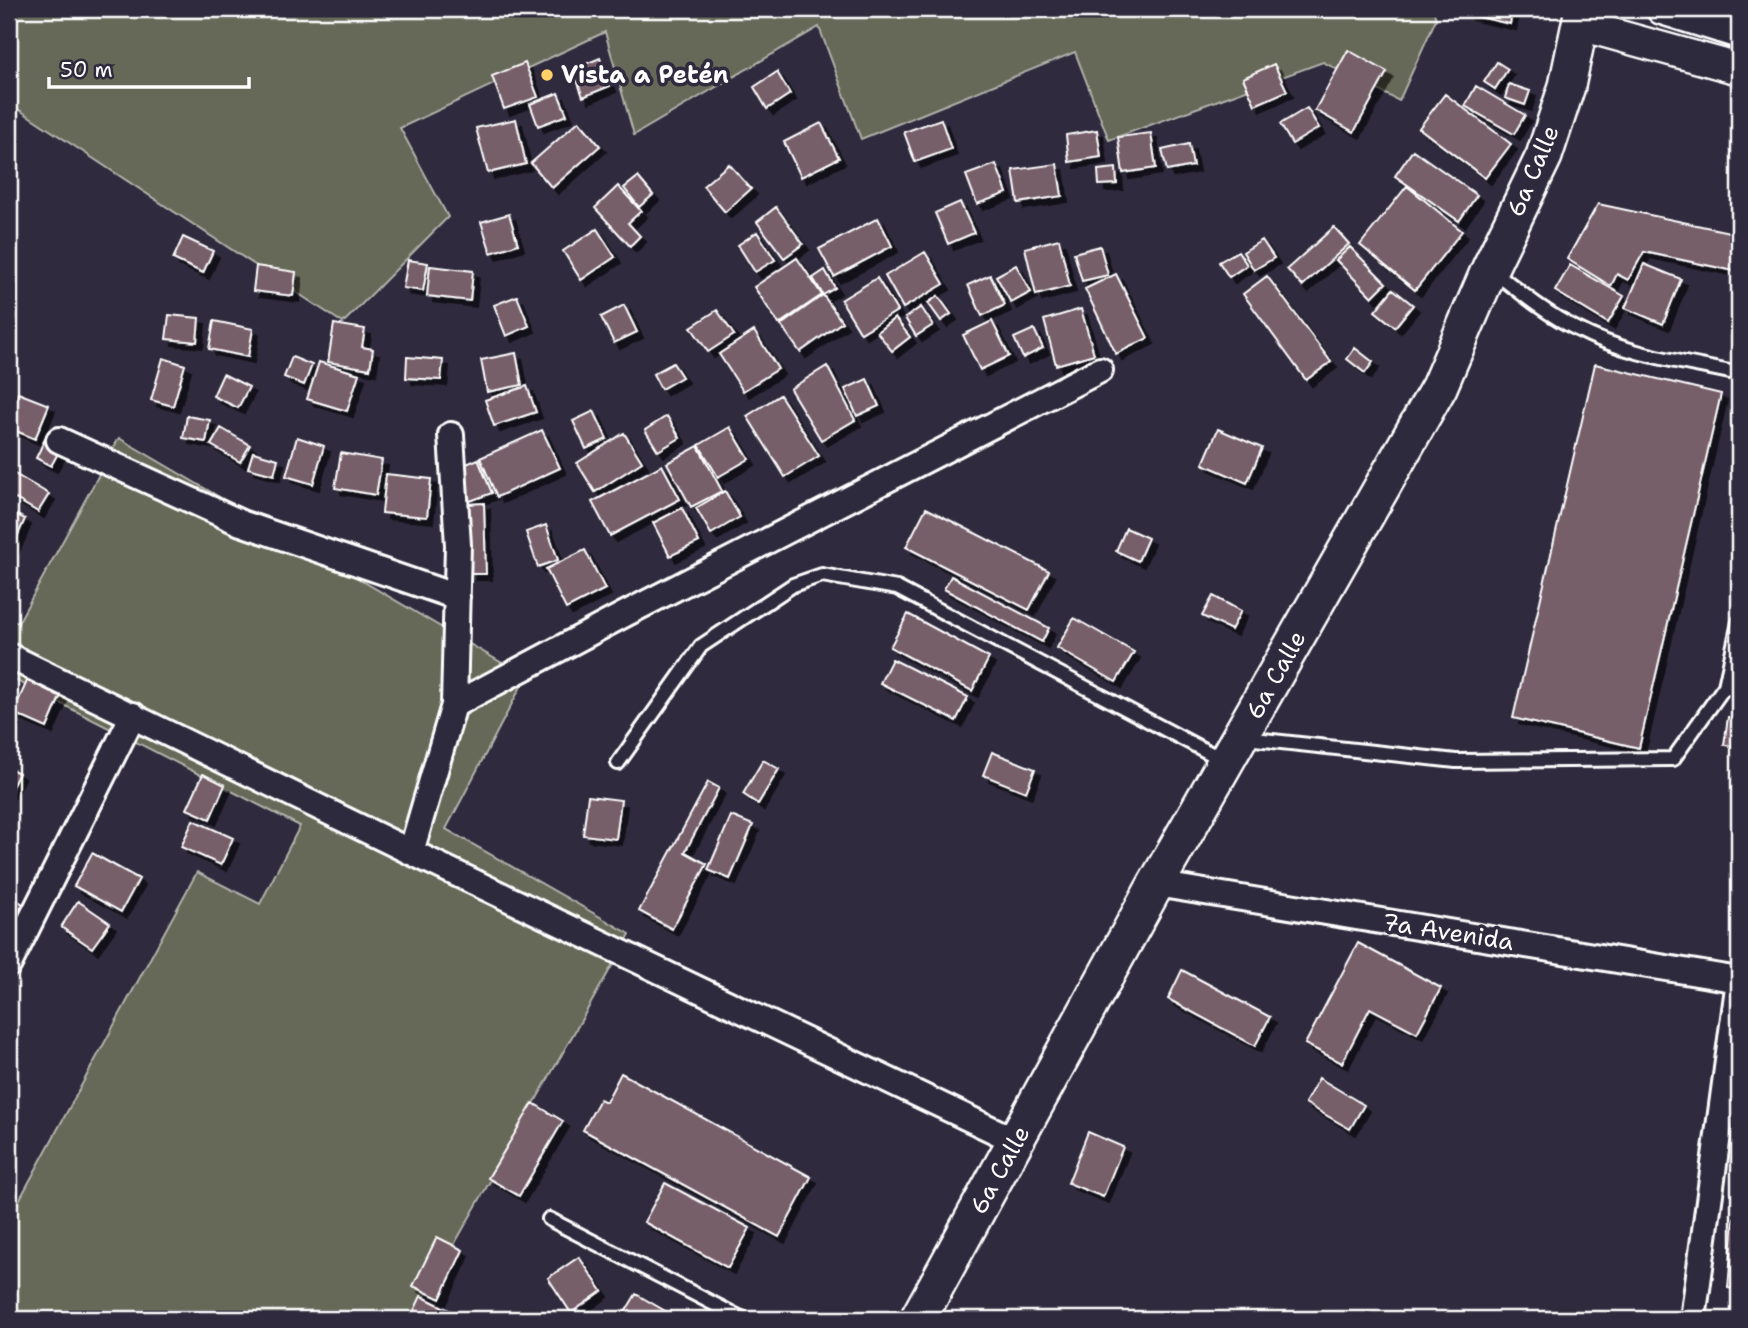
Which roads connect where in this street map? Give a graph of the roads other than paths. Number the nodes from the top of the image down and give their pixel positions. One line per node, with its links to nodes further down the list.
1 (1662, 9): 3 (street)
2 (1581, 17): 4 (street); 5 (main road, 6a Calle)
3 (1739, 33)
4 (1739, 69)
5 (1490, 268): 7 (lane); 17 (main road, 6a Calle)
6 (1100, 370): 15 (street)
7 (1739, 374)
8 (451, 435): 10 (street)
9 (59, 440): 10 (street)
10 (457, 597): 15 (street)
11 (1739, 622): 13 (lane)
12 (9, 656): 16 (street)
13 (1725, 686): 14 (lane); 17 (lane)
14 (1739, 691)
15 (454, 705): 19 (street)
16 (133, 715): 19 (street); 21 (street)
17 (1234, 750): 18 (lane); 20 (main road, 6a Calle)
18 (618, 763)
19 (411, 852): 23 (street)
20 (1156, 884): 22 (street, 7a Avenida); 23 (main road, 6a Calle)
21 (9, 964)
22 (1739, 980): 27 (street)
23 (1016, 1141): 26 (main road, 6a Calle)
24 (548, 1219): 25 (lane)
25 (743, 1319)
26 (918, 1319)
27 (1693, 1319)

